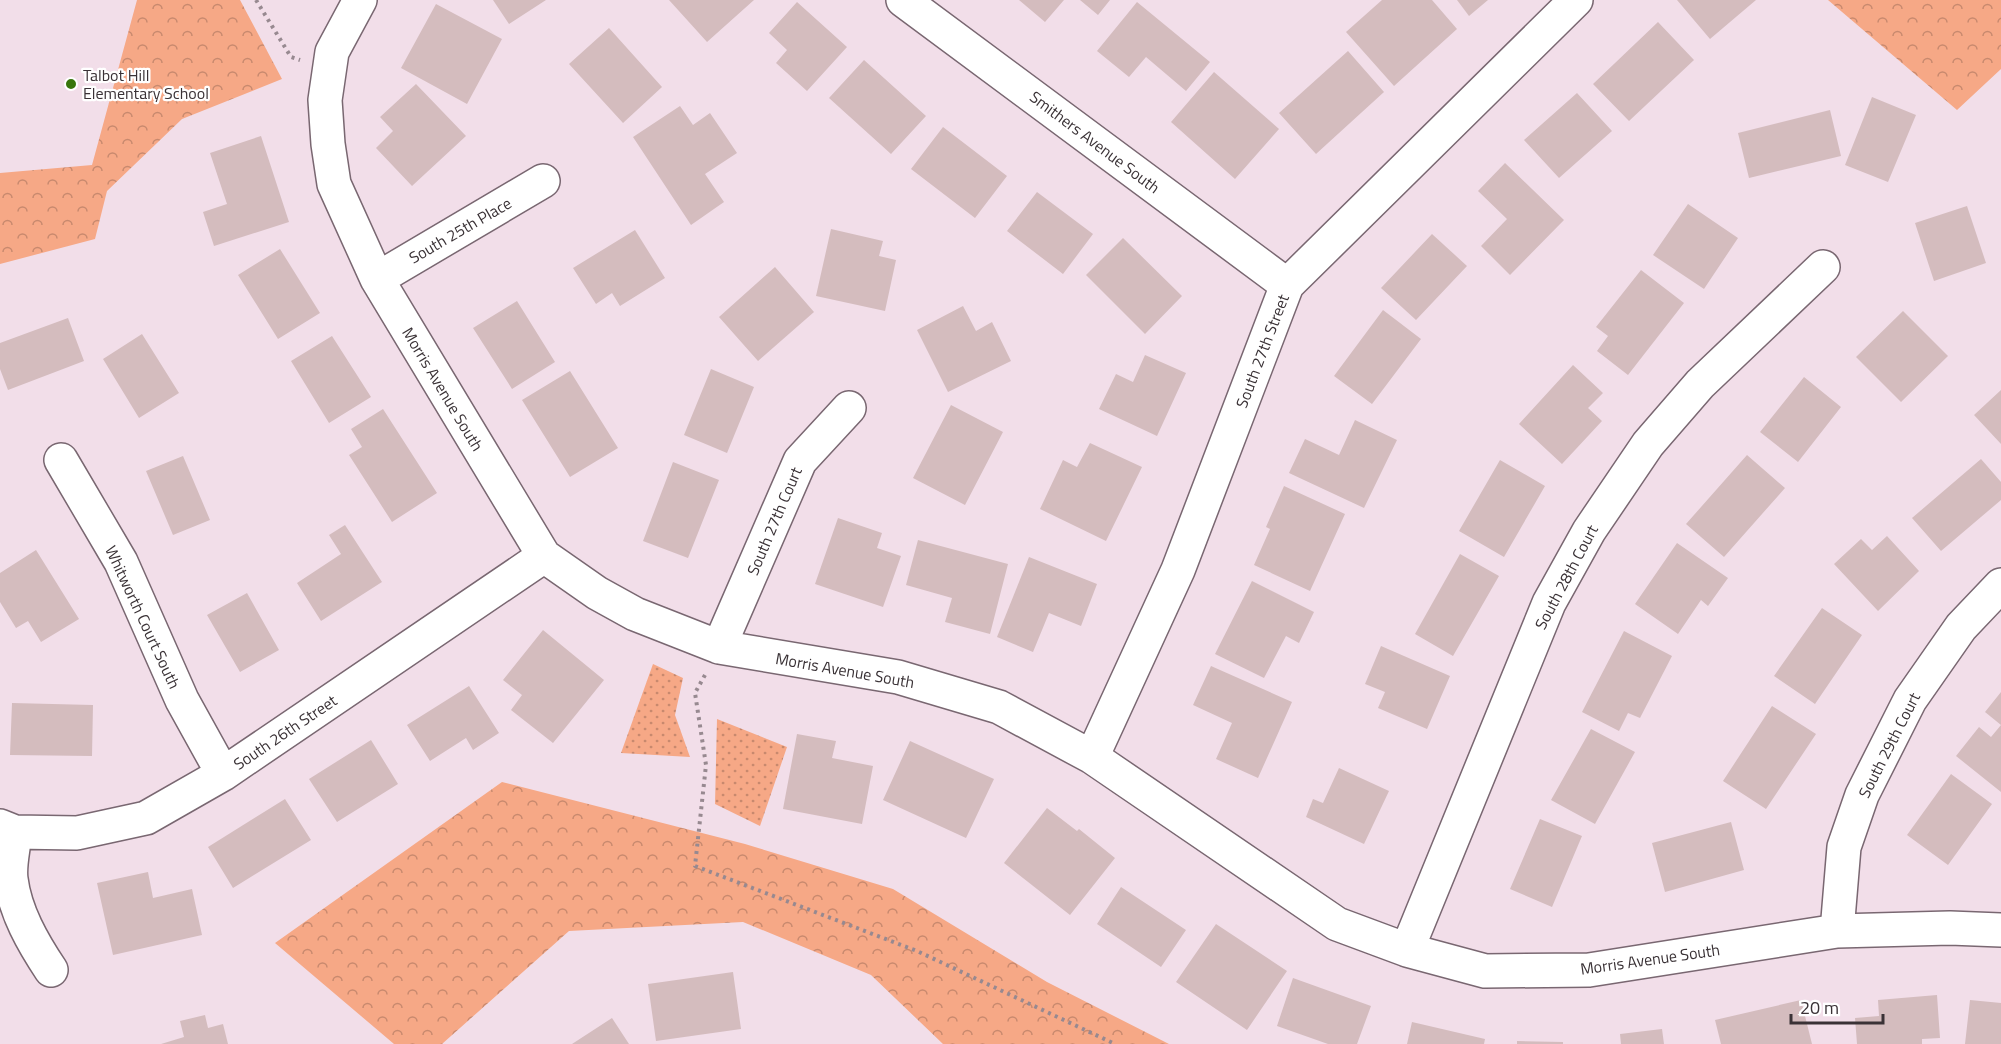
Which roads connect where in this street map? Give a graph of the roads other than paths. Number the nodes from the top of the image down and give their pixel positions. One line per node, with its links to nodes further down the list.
1 (360, 0): 6 (street, Morris Avenue South)
2 (903, 0): 7 (street, Smithers Avenue South)
3 (1576, 0): 7 (street, South 27th Street)
4 (543, 181): 6 (street, South 25th Place)
5 (1823, 267): 18 (street, South 28th Court)
6 (377, 279): 10 (street, Morris Avenue South)
7 (1287, 285): 13 (street, South 27th Street)
8 (849, 408): 12 (street, South 27th Court)
9 (61, 460): 14 (street, Whitworth Court South)
10 (544, 556): 12 (street, Morris Avenue South); 14 (street, South 26th Street)
11 (2001, 585): 17 (street, South 29th Court)
12 (719, 647): 13 (street, Morris Avenue South)
13 (1092, 757): 18 (street, Morris Avenue South)
14 (223, 774): 15 (street, South 26th Street)
15 (8, 829): 19 (street)
16 (2001, 930): 17 (street, Morris Avenue South)
17 (1837, 931): 18 (street, Morris Avenue South)
18 (1407, 950)
19 (51, 970)

